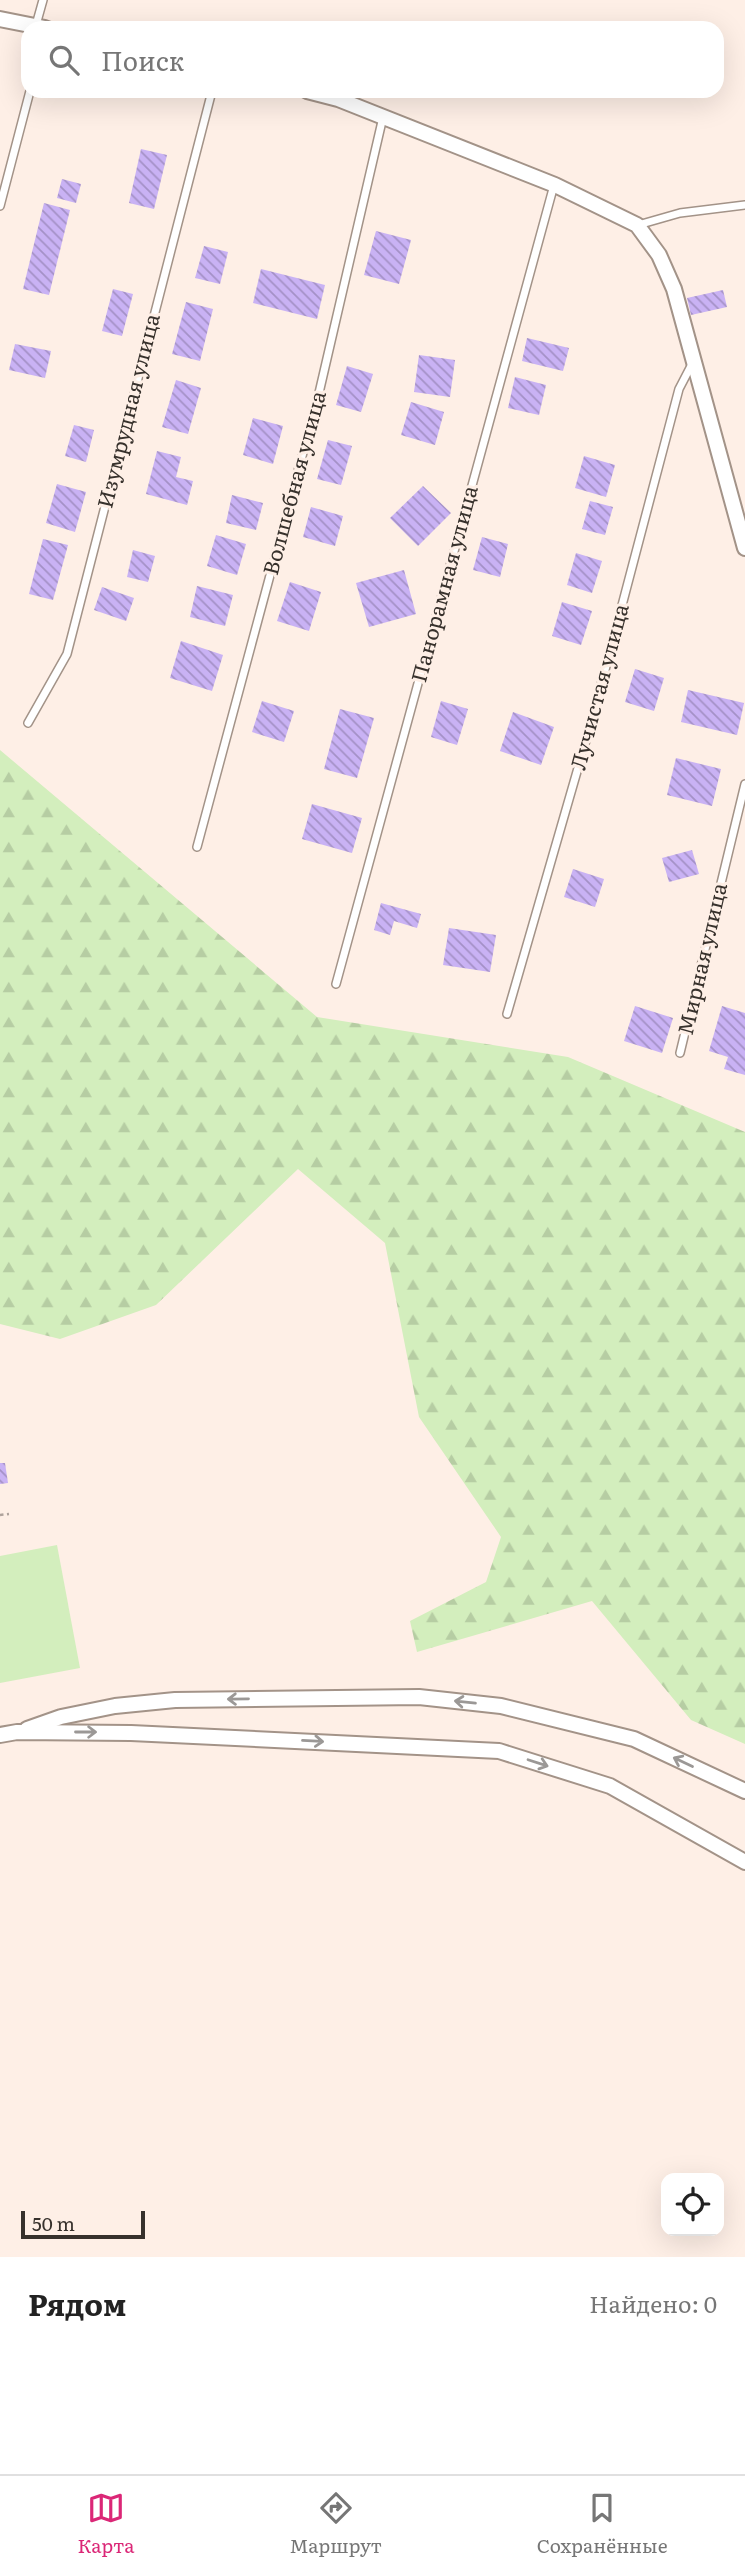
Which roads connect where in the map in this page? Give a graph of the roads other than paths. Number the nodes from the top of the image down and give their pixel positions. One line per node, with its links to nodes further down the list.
1 (43, 0): 3 (lane)
2 (0, 19): 4 (street)
3 (41, 21)
4 (21, 23)
5 (28, 98): 11 (lane)
6 (210, 98): 15 (lane, Изумрудная улица)
7 (334, 98): 8 (street)
8 (383, 117): 9 (street); 17 (lane, Волшебная улица)
9 (555, 184): 12 (street); 18 (lane, Панорамная улица)
10 (745, 205): 12 (lane)
11 (0, 206)
12 (637, 225): 13 (street)
13 (694, 361): 14 (street); 19 (lane, Лучистая улица)
14 (745, 548)
15 (28, 723)
16 (745, 784): 20 (lane, Мирная улица)
17 (197, 847)
18 (336, 984)
19 (507, 1014)
20 (680, 1053)
21 (17, 1732): 22 (street); 23 (street, one-way to 21); 24 (street, one-way to 24)
22 (0, 1735)
23 (745, 1791)
24 (745, 1862)

